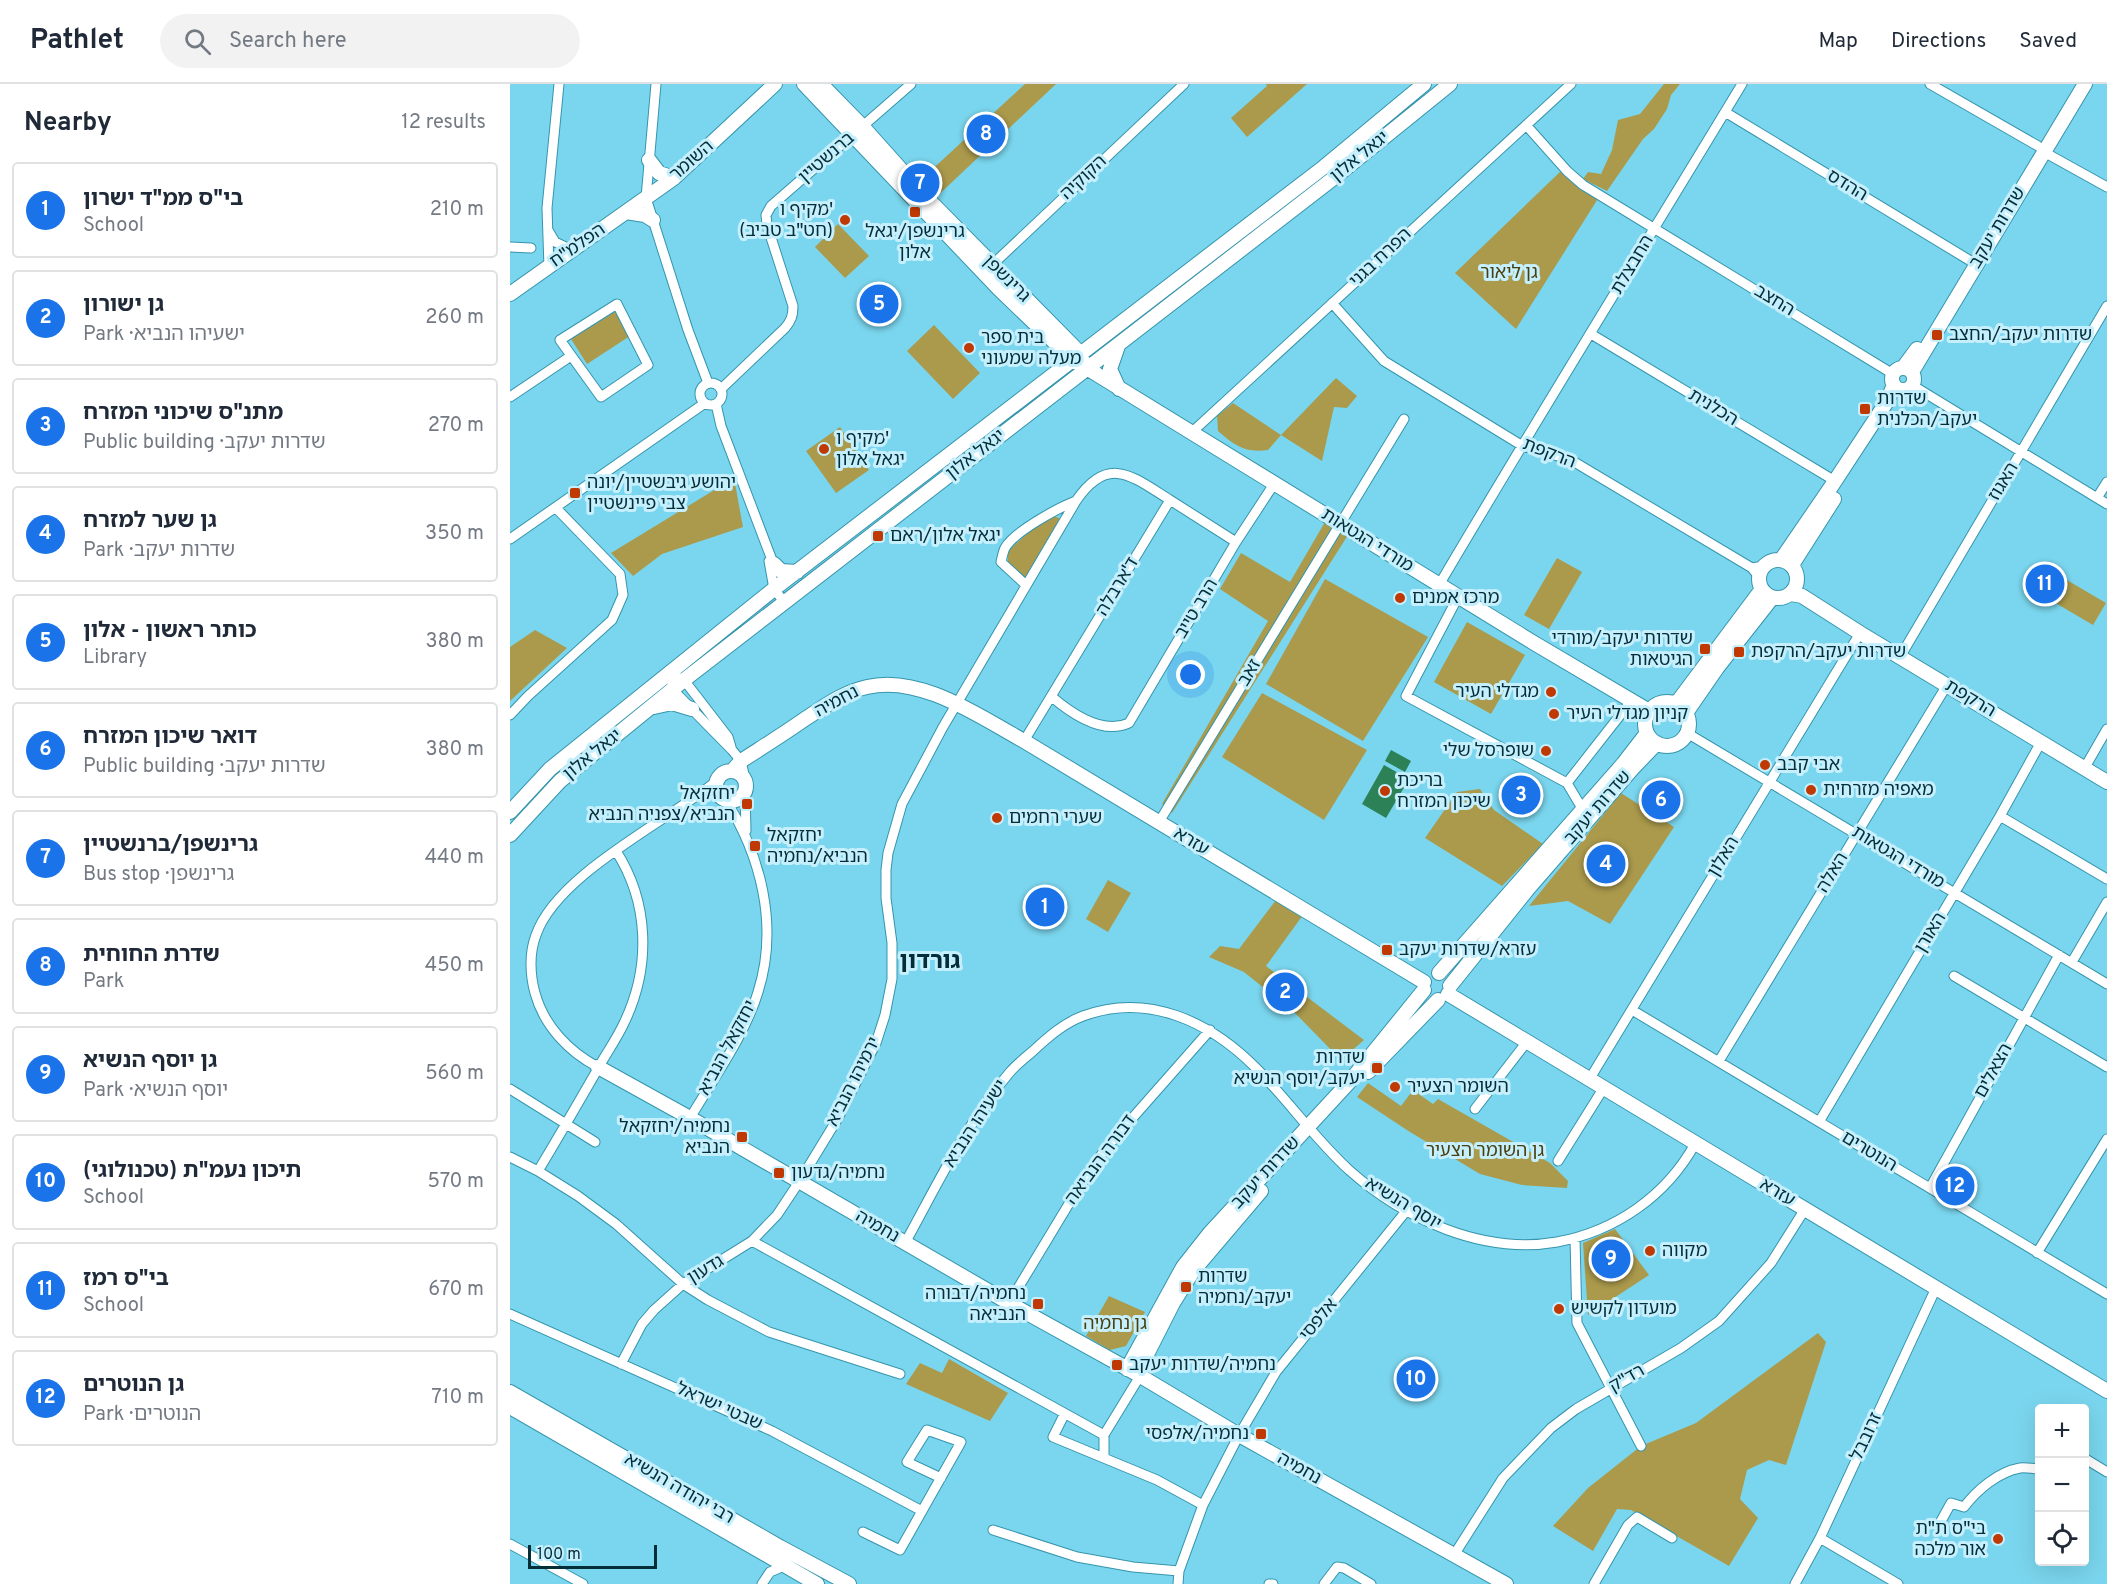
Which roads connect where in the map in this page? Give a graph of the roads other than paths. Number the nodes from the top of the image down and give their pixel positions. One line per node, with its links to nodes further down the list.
1 (559, 84): 27 (street)
2 (656, 84): 21 (street)
3 (768, 84): 17 (street, השומר)
4 (775, 84): 17 (street, השומר)
5 (804, 84): 19 (street, גרינשפן)
6 (821, 84): 19 (street, גרינשפן)
7 (911, 84): 19 (street, ברנשטיין)
8 (1184, 84): 34 (street, הקוקיה)
9 (1424, 84): 41 (street, יגאל אלון)
10 (1450, 84): 39 (street, יגאל אלון)
11 (1571, 84): 18 (street, הפרח בגני)
12 (1742, 84): 16 (street, החבצלת)
13 (1930, 84): 20 (street)
14 (2074, 84): 20 (street, שדרות יעקב)
15 (2085, 84): 20 (street, שדרות יעקב)
16 (1725, 112): 28 (street, החבצלת); 32 (street, ההדס)
17 (735, 123): 22 (street, השומר)
18 (1526, 125): 28 (street, החצב); 36 (street, הפרח בגני)
19 (858, 131): 34 (street, גרינשפן); 46 (street, ברנשטיין)
20 (2041, 149): 23 (street); 32 (street, שדרות יעקב); 43 (street, שדרות יעקב)
21 (649, 160): 22 (street); 24 (street)
22 (674, 178): 24 (street, השומר)
23 (2107, 187)
24 (646, 198): 25 (street, הפלמ"ח); 26 (street)
25 (626, 212): 26 (street); 31 (street, הפלמ"ח)
26 (653, 220): 44 (street)
27 (547, 228): 31 (street); 33 (street)
28 (1654, 229): 38 (street, החבצלת); 43 (street, החצב)
29 (510, 247): 30 (street)
30 (531, 248)
31 (572, 250): 33 (street, הפלמ"ח)
32 (1969, 260): 43 (street, שדרות יעקב)
33 (549, 267): 35 (street, הפלמ"ח)
34 (988, 269): 41 (street, גרינשפן)
35 (510, 294)
36 (1332, 303): 51 (street, הפרח בגני); 52 (street, הרקפת)
37 (2107, 306): 53 (street, האגוז)
38 (1591, 334): 52 (street, החבצלת); 54 (street, הכלנית)
39 (1118, 346): 42 (street, יגאל אלון); 45 (street)
40 (571, 356): 40 (street); 47 (street)
41 (1076, 356): 42 (street, גרינשפן); 67 (street, יגאל אלון)
42 (1086, 368): 45 (street, מורדי הגטאות); 74 (street, יגאל אלון)
43 (1903, 379): 53 (street, החצב); 54 (street, שדרות יעקב); 66 (street, שדרות יעקב)
44 (708, 383): 46 (street); 48 (street)
45 (1119, 388): 51 (street, מורדי הגטאות)
46 (721, 389): 49 (street)
47 (510, 397)
48 (705, 403): 49 (street); 61 (street)
49 (716, 404): 65 (street)
50 (1404, 419): 62 (street, זאב)
51 (1191, 433): 56 (street, מורדי הגטאות)
52 (1521, 445): 68 (street, הרקפת); 70 (street, החבצלת)
53 (2020, 453): 57 (street, החצב); 76 (street, האגוז)
54 (1835, 481): 66 (street, שדרות יעקב)
55 (2107, 482): 57 (street)
56 (1274, 484): 62 (street, מורדי הגטאות); 64 (street, הרב טייב)
57 (2097, 498): 60 (street, החצב)
58 (1170, 500): 59 (street, ירמיהו הנביא); 64 (street); 81 (street, ד'ארבלה)
59 (1077, 501): 69 (street, ירמיהו הנביא); 69 (street)
60 (2107, 504)
61 (556, 508): 63 (street); 88 (street)
62 (1340, 524): 70 (street, מורדי הגטאות); 107 (street, זאב)
63 (510, 539)
64 (1236, 542): 81 (street, הרב טייב)
65 (771, 559): 67 (street); 71 (street)
66 (1786, 563): 68 (street); 72 (street)
67 (797, 572): 71 (street, יגאל אלון)
68 (1762, 580): 72 (street); 85 (street)
69 (1026, 585): 83 (street, ירמיהו הנביא)
70 (1439, 585): 73 (street, מורדי הגטאות)
71 (777, 587): 74 (street); 77 (street, יגאל אלון)
72 (1796, 592): 75 (street, הרקפת)
73 (1458, 597): 82 (street, מורדי הגטאות); 100 (street)
74 (785, 603): 78 (street, יגאל אלון)
75 (1860, 633): 76 (street, הרקפת); 99 (street, האלון)
76 (1900, 657): 79 (street, הרקפת)
77 (669, 673): 78 (street); 80 (street); 105 (street, יגאל אלון)
78 (684, 680): 80 (street, יגאל אלון); 95 (street)
79 (1947, 686): 93 (street, הרקפת); 108 (street, האלה)
80 (673, 690): 84 (street, יגאל אלון); 86 (street)
81 (1052, 697): 92 (street, ד'ארבלה)
82 (1632, 700): 87 (street, מורדי הגטאות); 100 (street)
83 (957, 705): 92 (street, עזרא); 96 (street, נחמיה); 143 (street, ירמיהו הנביא)
84 (652, 707): 86 (street); 109 (street, יגאל אלון)
85 (1681, 708): 87 (street); 91 (street)
86 (692, 709): 95 (street)
87 (1649, 711): 90 (street)
88 (510, 715)
89 (2107, 729): 97 (street)
90 (1647, 733): 94 (street); 104 (street, שדרות יעקב)
91 (1688, 733): 94 (street); 99 (street, מורדי הגטאות)
92 (1024, 741): 107 (street, עזרא)
93 (2041, 742): 97 (street, הרקפת); 106 (street, האורן)
94 (1657, 744): 121 (street, שדרות יעקב)
95 (732, 750): 96 (street)
96 (736, 766): 98 (street); 102 (street)
97 (2084, 769): 101 (street, הרקפת)
98 (718, 780): 103 (street); 111 (street, נחמיה)
99 (1770, 782): 108 (street, מורדי הגטאות); 122 (street, האלון)
100 (1567, 783): 104 (street)
101 (2107, 783)
102 (745, 786): 103 (street); 110 (street, יחזקאל הנביא)
103 (725, 799): 110 (street, יחזקאל הנביא)
104 (1583, 810): 117 (street, שדרות יעקב)
105 (510, 812)
106 (2000, 816): 112 (street); 113 (street, האורן)
107 (1159, 822): 120 (street, עזרא)
108 (1857, 834): 113 (street, מורדי הגטאות); 126 (street, האלה)
109 (510, 835)
110 (746, 837): 133 (street, יחזקאל הנביא)
111 (615, 851): 128 (street); 128 (street, נחמיה)
112 (2107, 879)
113 (1955, 892): 115 (street, מורדי הגטאות); 134 (street, האורן)
114 (2107, 902): 116 (street)
115 (2059, 955): 116 (street, מורדי הגטאות); 123 (street, הצאלים)
116 (2072, 963): 119 (street, מורדי הגטאות)
117 (1439, 974): 120 (street); 121 (street)
118 (1954, 976): 123 (street)
119 (2107, 984)
120 (1424, 986): 121 (street); 136 (street, שדרות יעקב)
121 (1445, 993): 125 (street, עזרא); 136 (street, שדרות יעקב)
122 (1632, 1010): 126 (street, הנוטרים); 129 (street, האלון)
123 (2024, 1017): 127 (street); 144 (street, הצאלים)
124 (1210, 1030): 136 (street, ישעיהו הנביא); 149 (street, ישעיהו הנביא); 154 (street, דבורה הנביאה)
125 (1526, 1043): 129 (street, עזרא); 132 (street)
126 (1719, 1061): 134 (street, הנוטרים)
127 (2107, 1066)
128 (598, 1067): 133 (street, נחמיה); 135 (street)
129 (1589, 1080): 131 (street, עזרא)
130 (510, 1089): 135 (street)
131 (1603, 1089): 139 (street, עזרא); 141 (street)
132 (1475, 1109)
133 (690, 1118): 143 (street, נחמיה)
134 (1819, 1122): 144 (street, הנוטרים)
135 (567, 1124): 138 (street); 142 (street)
136 (1311, 1130): 146 (street, יוסף הנשיא); 157 (street, שדרות יעקב)
137 (2107, 1139): 150 (street)
138 (595, 1142)
139 (1695, 1144): 145 (street, עזרא); 147 (street, יוסף הנשיא)
140 (510, 1157): 142 (street)
141 (1558, 1161)
142 (538, 1171): 151 (street)
143 (799, 1182): 148 (street, גדעון); 149 (street, נחמיה)
144 (1930, 1188): 150 (street, הנוטרים)
145 (1805, 1209): 152 (street, עזרא); 159 (street, רד"ק)
146 (1407, 1210): 147 (street, יוסף הנשיא); 165 (street, אלפסי)
147 (1575, 1238): 159 (street)
148 (752, 1240): 151 (street, גדעון); 163 (street)
149 (905, 1243): 154 (street, נחמיה)
150 (2037, 1253): 153 (street, הנוטרים)
151 (683, 1284): 156 (street, גדעון); 158 (street)
152 (1936, 1288): 160 (street, עזרא); 178 (street, זרובבל)
153 (2107, 1294)
154 (1009, 1303): 157 (street, נחמיה)
155 (510, 1314): 156 (street, שבטי ישראל)
156 (621, 1364): 173 (street, שבטי ישראל)
157 (1135, 1373): 164 (street); 165 (street, נחמיה)
158 (900, 1374)
159 (1612, 1388): 166 (street); 180 (street, רד"ק)
160 (2107, 1391)
161 (510, 1392): 186 (street, רבי יהודה הנשיא)
162 (510, 1407): 181 (street, רבי יהודה הנשיא)
163 (1064, 1414): 164 (street); 167 (street)
164 (1104, 1435): 167 (street)
165 (1239, 1435): 172 (street, אלפסי); 180 (street, נחמיה)
166 (1641, 1446)
167 (1104, 1457): 172 (street)
168 (2089, 1461): 170 (street)
169 (2035, 1469): 174 (street)
170 (2107, 1472)
171 (941, 1478): 171 (street); 173 (street)
172 (1203, 1505): 182 (street, אלפסי)
173 (922, 1511): 176 (street)
174 (1940, 1523)
175 (993, 1530): 182 (street)
176 (863, 1532)
177 (1672, 1538): 191 (street)
178 (1820, 1538): 192 (street, זרובבל); 193 (street)
179 (510, 1544): 183 (street)
180 (1454, 1555): 190 (street, נחמיה)
181 (784, 1566): 184 (street); 185 (street, רבי יהודה הנשיא)
182 (1179, 1571): 187 (street, אלפסי)
183 (583, 1584)
184 (762, 1584)
185 (817, 1584)
186 (849, 1584)
187 (1178, 1584)
188 (1324, 1584): 189 (street)
189 (1371, 1584)
190 (1506, 1584)
191 (1594, 1584)
192 (1795, 1584)
193 (1898, 1584)

